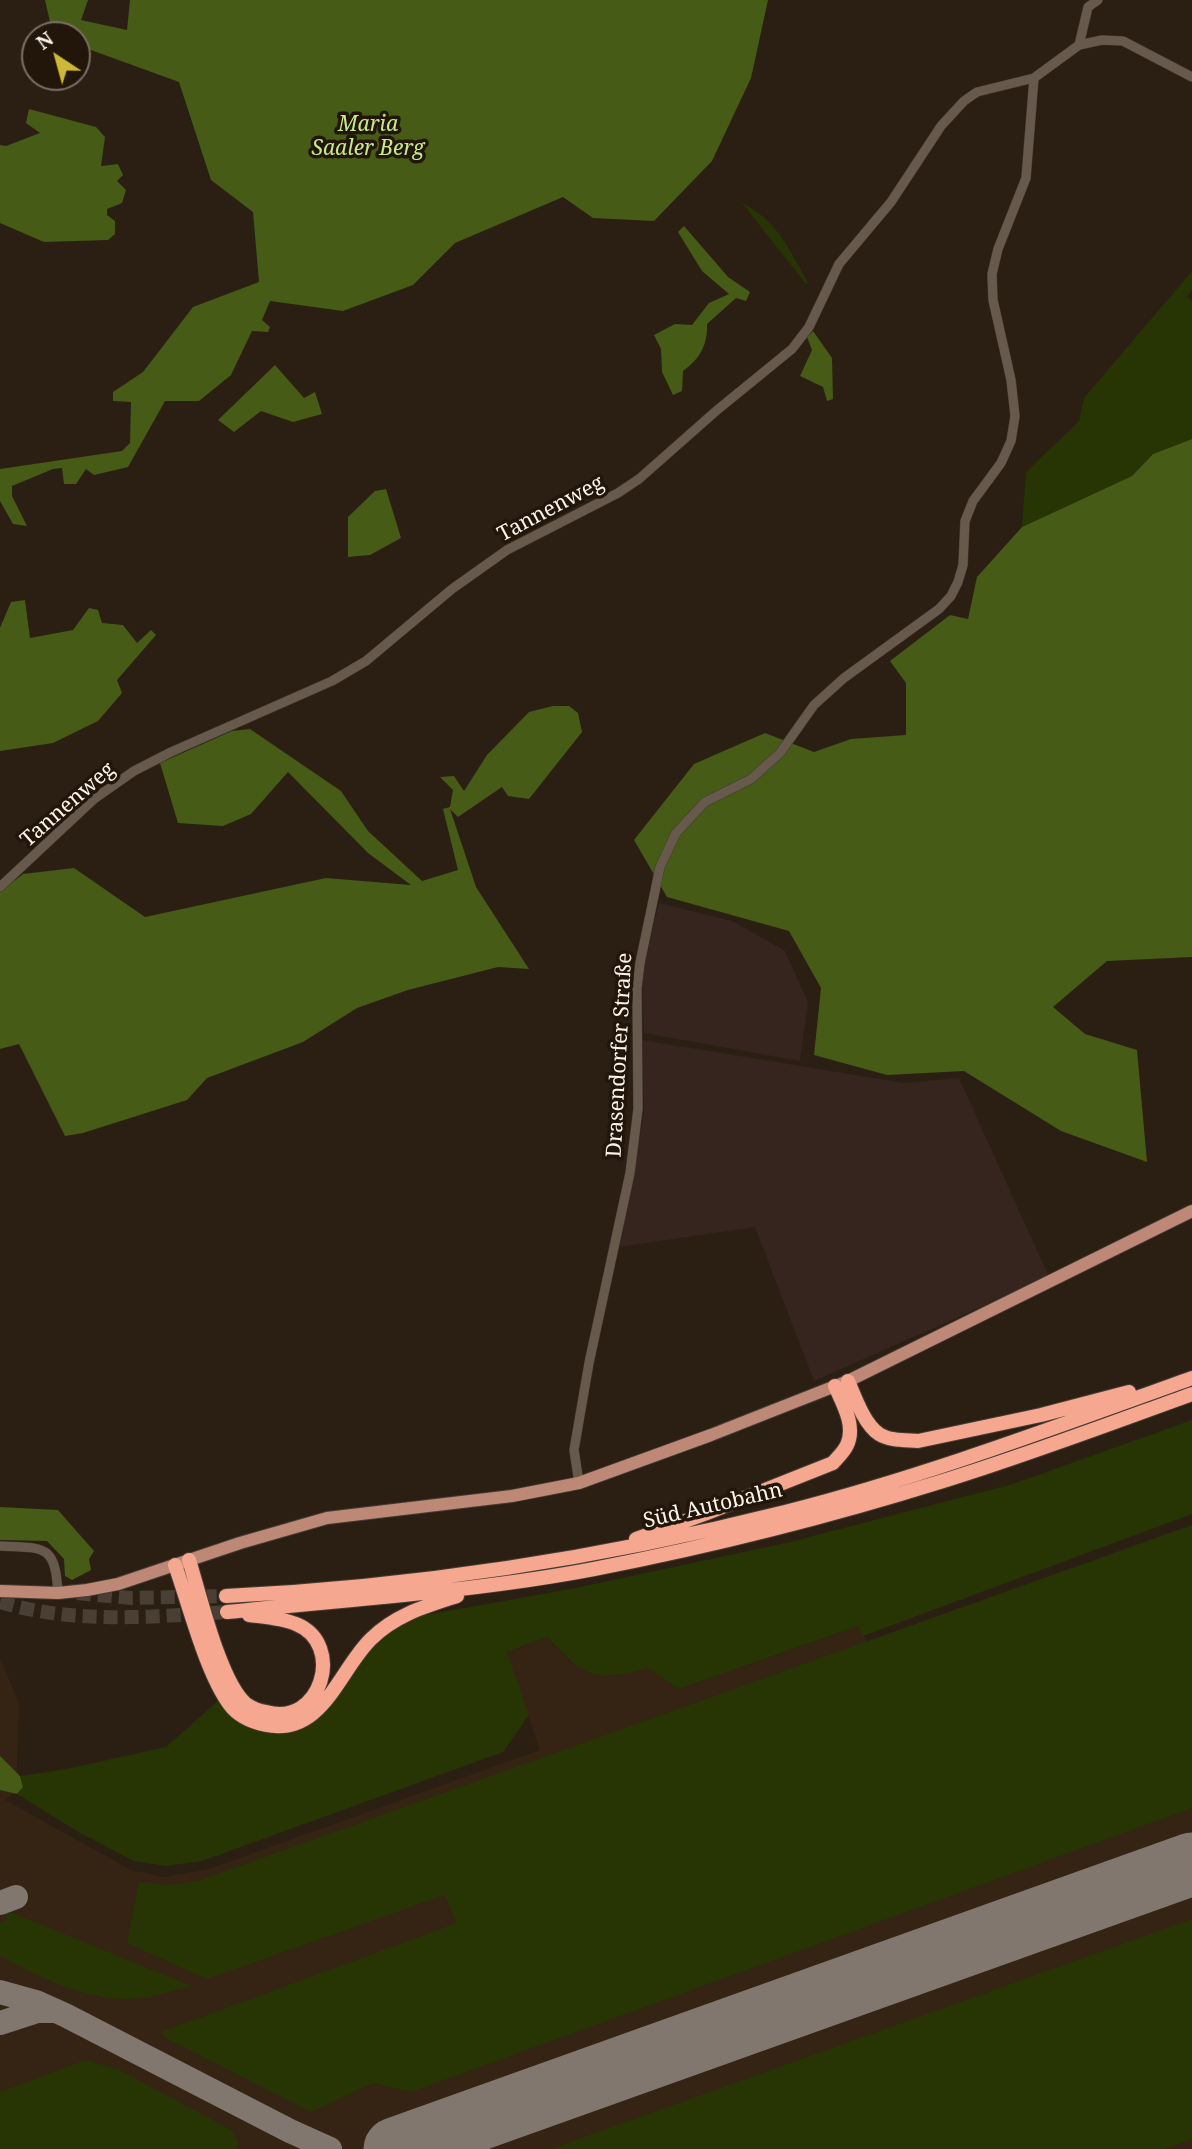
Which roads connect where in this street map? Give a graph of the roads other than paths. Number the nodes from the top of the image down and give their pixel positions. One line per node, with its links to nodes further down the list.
1 (1098, 0): 2 (street)
2 (1079, 45): 3 (street); 4 (street)
3 (1192, 77)
4 (1034, 78): 5 (street, Tannenweg); 10 (street, Drasendorfer Straße)
5 (0, 887)
6 (1192, 1211): 8 (main road)
7 (1185, 1381): 8 (highway); 12 (highway, Süd Autobahn)
8 (842, 1384): 10 (main road); 12 (highway)
9 (1192, 1394): 14 (highway, Süd Autobahn)
10 (579, 1483): 13 (main road)
11 (0, 1546): 16 (street)
12 (608, 1551): 17 (highway, Süd Autobahn)
13 (182, 1563): 14 (highway); 14 (highway, Süd Autobahn); 16 (main road)
14 (484, 1586)
15 (0, 1591): 16 (main road)
16 (58, 1593)
17 (226, 1596)

